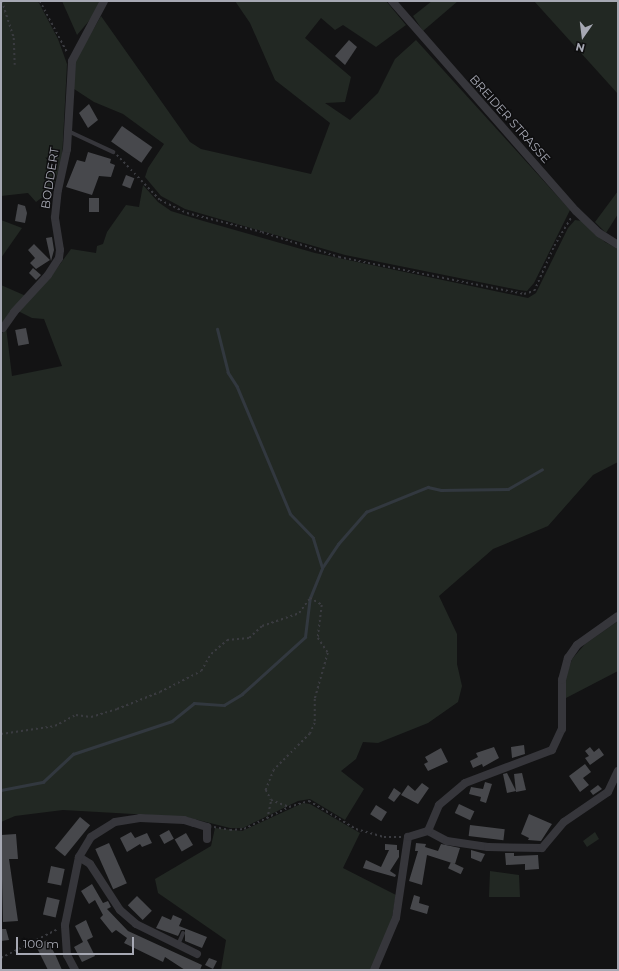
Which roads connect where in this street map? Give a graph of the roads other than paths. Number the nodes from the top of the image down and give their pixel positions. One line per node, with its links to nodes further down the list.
1 (104, 1): 3 (street, BODDERT)
2 (392, 1): 5 (street, BREIDER STRASSE)
3 (68, 130): 4 (lane); 6 (street, BODDERT)
4 (113, 152)
5 (618, 245)
6 (3, 328)
7 (618, 616): 9 (street)
8 (618, 771): 9 (street)
9 (428, 831): 16 (street)
10 (207, 839): 11 (street)
11 (79, 857): 13 (street); 15 (street)
12 (183, 933): 13 (lane)
13 (178, 945): 14 (street)
14 (197, 954)
15 (75, 970)
16 (374, 970)

